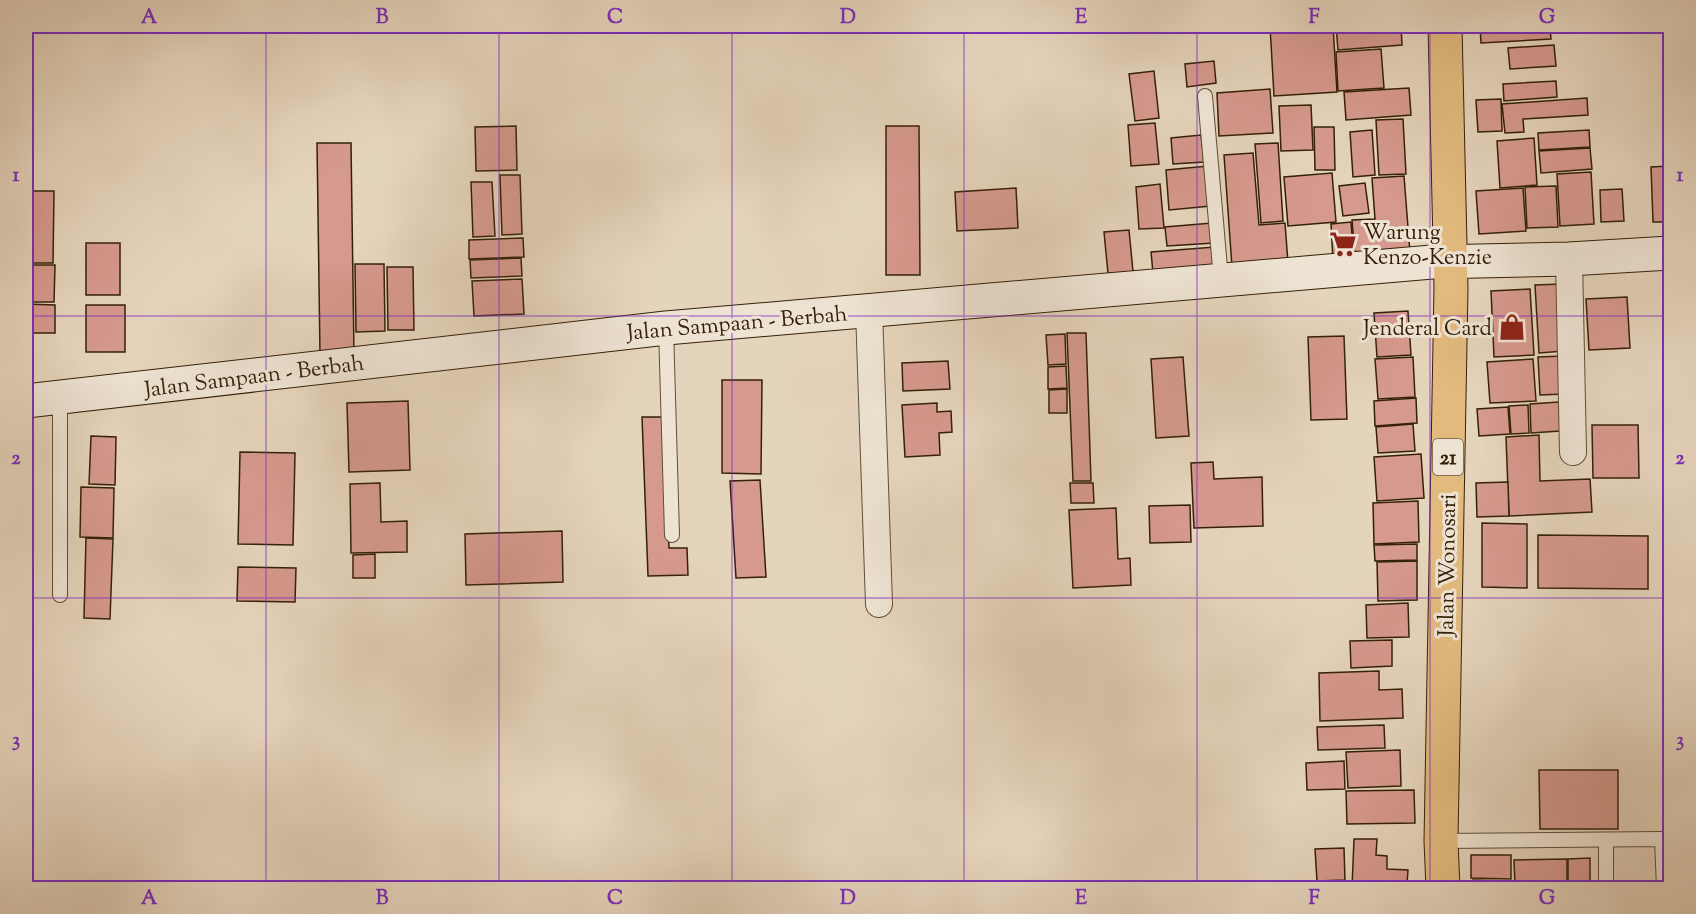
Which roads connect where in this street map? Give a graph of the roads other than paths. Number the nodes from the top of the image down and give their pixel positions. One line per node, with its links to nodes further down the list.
1 (1445, 26): 5 (highway, Jalan Wonosari / 21)
2 (1205, 96): 6 (lane)
3 (1671, 252): 4 (main road, Jalan Sampaan - Berbah)
4 (1569, 260): 5 (main road, Jalan Sampaan - Berbah); 11 (street)
5 (1450, 262): 6 (main road, Jalan Sampaan - Berbah); 16 (highway, Jalan Wonosari / 21)
6 (1221, 279): 7 (main road, Jalan Sampaan - Berbah)
7 (869, 310): 8 (main road, Jalan Sampaan - Berbah); 14 (street)
8 (666, 328): 9 (main road, Jalan Sampaan - Berbah); 12 (lane)
9 (60, 398): 10 (main road, Jalan Sampaan - Berbah); 13 (lane)
10 (26, 401)
11 (1573, 452)
12 (672, 535)
13 (60, 595)
14 (879, 604)
15 (1606, 840): 16 (lane); 18 (lane); 19 (lane)
16 (1441, 841): 17 (highway, Jalan Wonosari / 21)
17 (1443, 888)
18 (1606, 888)
19 (1664, 888)

